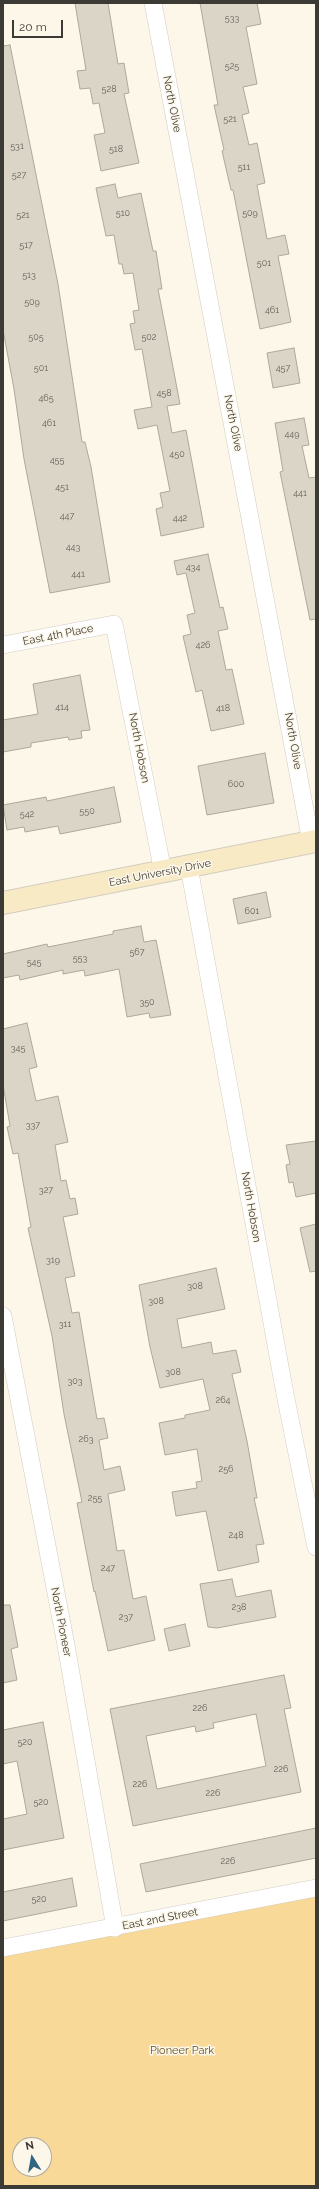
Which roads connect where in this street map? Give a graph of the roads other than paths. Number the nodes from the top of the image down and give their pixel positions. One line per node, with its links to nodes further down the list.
1 (153, 3): 4 (street, North Olive)
2 (114, 624): 3 (street, East 4th Place); 6 (street, North Hobson)
3 (3, 645)
4 (314, 842): 5 (main road, East University Drive)
5 (189, 867): 6 (main road, East University Drive); 9 (street, North Hobson)
6 (163, 872): 7 (main road, East University Drive)
7 (3, 903)
8 (3, 1316): 11 (street, North Pioneer)
9 (316, 1547)
10 (316, 1888): 11 (street, East 2nd Street)
11 (115, 1928): 12 (street, East 2nd Street)
12 (3, 1948)

